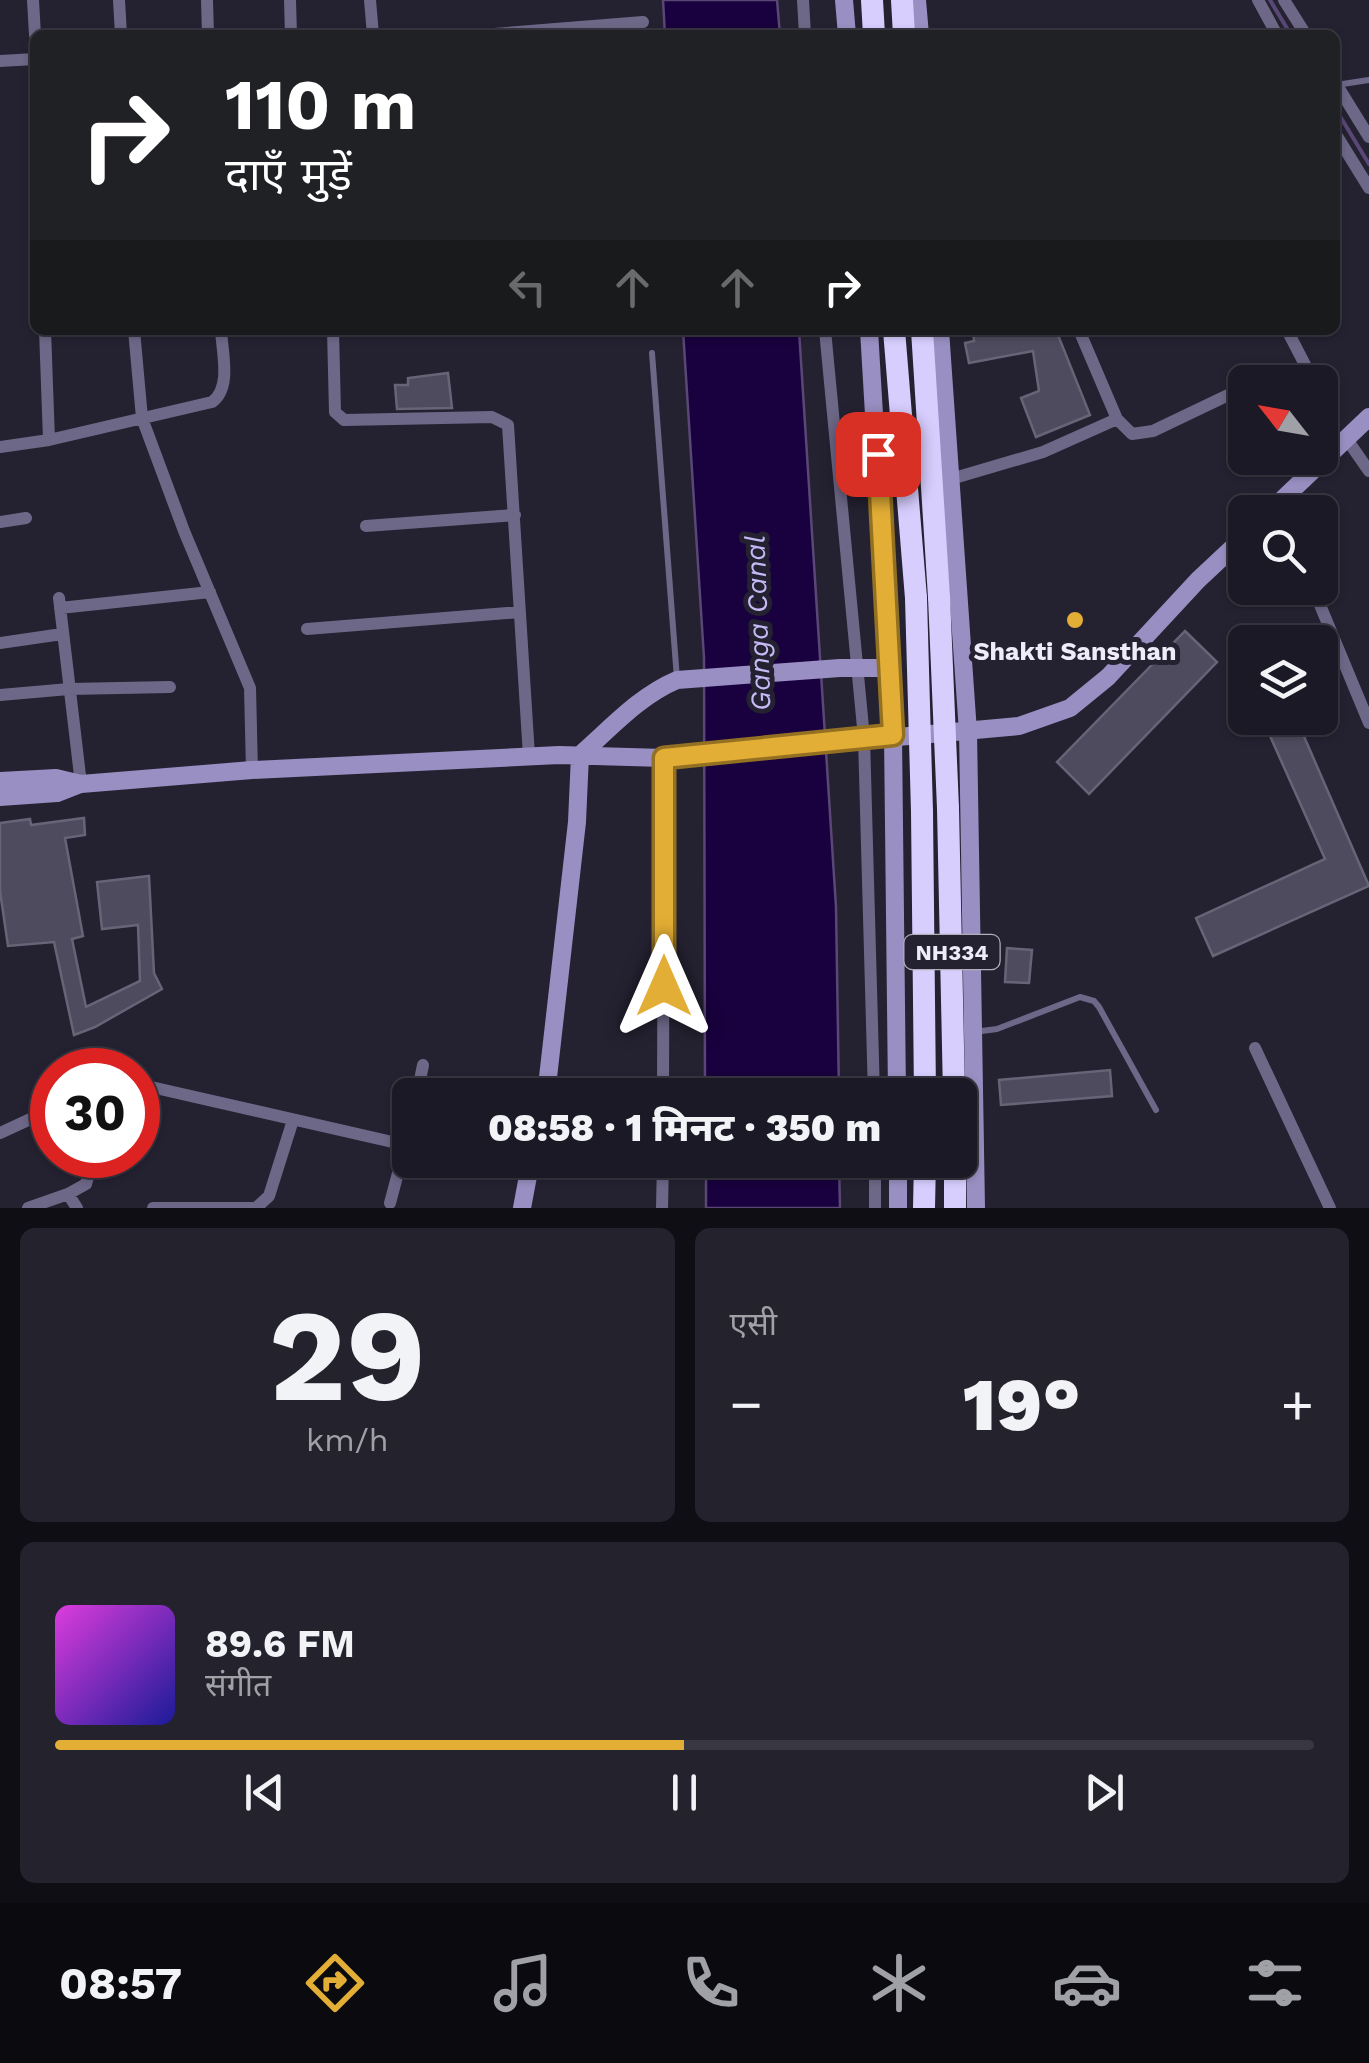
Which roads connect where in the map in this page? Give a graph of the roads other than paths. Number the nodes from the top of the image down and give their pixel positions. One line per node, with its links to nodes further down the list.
1 (33, 0): 14 (street)
2 (119, 0): 15 (street)
3 (206, 0): 16 (street)
4 (290, 0): 17 (street)
5 (370, 0): 18 (street)
6 (802, 0): 20 (street)
7 (844, 0): 21 (street)
8 (872, 0): 22 (highway)
9 (902, 0): 23 (highway)
10 (918, 0): 24 (street)
11 (1258, 0): 25 (street)
12 (1284, 0): 26 (street)
13 (643, 22): 19 (street)
14 (35, 30)
15 (121, 30)
16 (208, 30)
17 (292, 30)
18 (373, 30)
19 (543, 30)
20 (805, 30)
21 (846, 30)
22 (874, 30)
23 (904, 30)
24 (920, 30)
25 (1275, 30)
26 (1303, 30)
27 (30, 59): 28 (street)
28 (0, 61)
29 (1369, 80): 30 (lane)
30 (1340, 83)
31 (1340, 92): 32 (street)
32 (1369, 137)
33 (1340, 142): 34 (street)
34 (1369, 188)
35 (46, 335): 53 (street)
36 (134, 335): 50 (street)
37 (222, 335): 50 (street)
38 (334, 335): 59 (street)
39 (825, 335): 71 (street)
40 (869, 335): 72 (street)
41 (895, 335): 65 (highway, NH334)
42 (922, 335): 65 (highway, NH334)
43 (940, 335): 57 (street)
44 (1081, 335): 51 (street)
45 (1290, 335): 47 (street)
46 (652, 353): 73 (lane)
47 (1305, 365)
48 (1228, 395): 51 (street)
49 (1369, 417): 52 (street)
50 (142, 418): 53 (street); 64 (street)
51 (1117, 419): 57 (street)
52 (1346, 438): 55 (street); 56 (street)
53 (49, 440): 54 (street)
54 (0, 447)
55 (1369, 471)
56 (1306, 477): 58 (street)
57 (951, 479): 78 (street)
58 (1290, 495)
59 (515, 515): 62 (street); 67 (street)
60 (26, 518): 61 (street)
61 (0, 522)
62 (366, 526)
63 (1228, 552): 78 (street)
64 (210, 592): 69 (street); 84 (street)
65 (927, 598): 96 (highway, NH334, bridge); 97 (highway, NH334, bridge)
66 (1321, 605): 77 (street)
67 (520, 612): 68 (street); 82 (street)
68 (307, 629)
69 (62, 634): 70 (street); 75 (street)
70 (0, 643)
71 (850, 668): 72 (street); 73 (street); 80 (street)
72 (890, 668): 79 (street)
73 (684, 679): 81 (street)
74 (170, 688): 75 (street)
75 (69, 689): 76 (street); 86 (street)
76 (0, 695)
77 (1369, 724)
78 (968, 732): 79 (street); 88 (street)
79 (893, 735): 80 (street); 95 (street)
80 (864, 738): 83 (street); 94 (street)
81 (580, 754): 82 (street); 83 (street); 92 (street)
82 (529, 756): 84 (street)
83 (664, 758): 93 (street)
84 (252, 770): 86 (street)
85 (0, 781): 86 (street)
86 (81, 784): 87 (street)
87 (0, 798)
88 (973, 1032): 99 (lane); 124 (street)
89 (1255, 1048): 125 (street)
90 (424, 1065): 91 (street)
91 (421, 1078)
92 (548, 1078)
93 (663, 1078)
94 (874, 1078)
95 (897, 1078)
96 (925, 1078)
97 (954, 1078)
98 (160, 1089): 101 (street)
99 (1156, 1110)
100 (30, 1120): 102 (street)
101 (293, 1120): 103 (street); 117 (street)
102 (0, 1133)
103 (392, 1142)
104 (88, 1178): 112 (street)
105 (398, 1178): 113 (street)
106 (528, 1178): 118 (street)
107 (662, 1178): 119 (street)
108 (875, 1178): 120 (street)
109 (898, 1178): 121 (street)
110 (925, 1178): 122 (highway)
111 (955, 1178): 123 (highway)
112 (68, 1194): 114 (street); 115 (street)
113 (390, 1203)
114 (28, 1208)
115 (77, 1208)
116 (153, 1208): 117 (street)
117 (254, 1208)
118 (522, 1208)
119 (662, 1208)
120 (875, 1208)
121 (898, 1208)
122 (924, 1208)
123 (956, 1208)
124 (976, 1208)
125 (1330, 1208)

